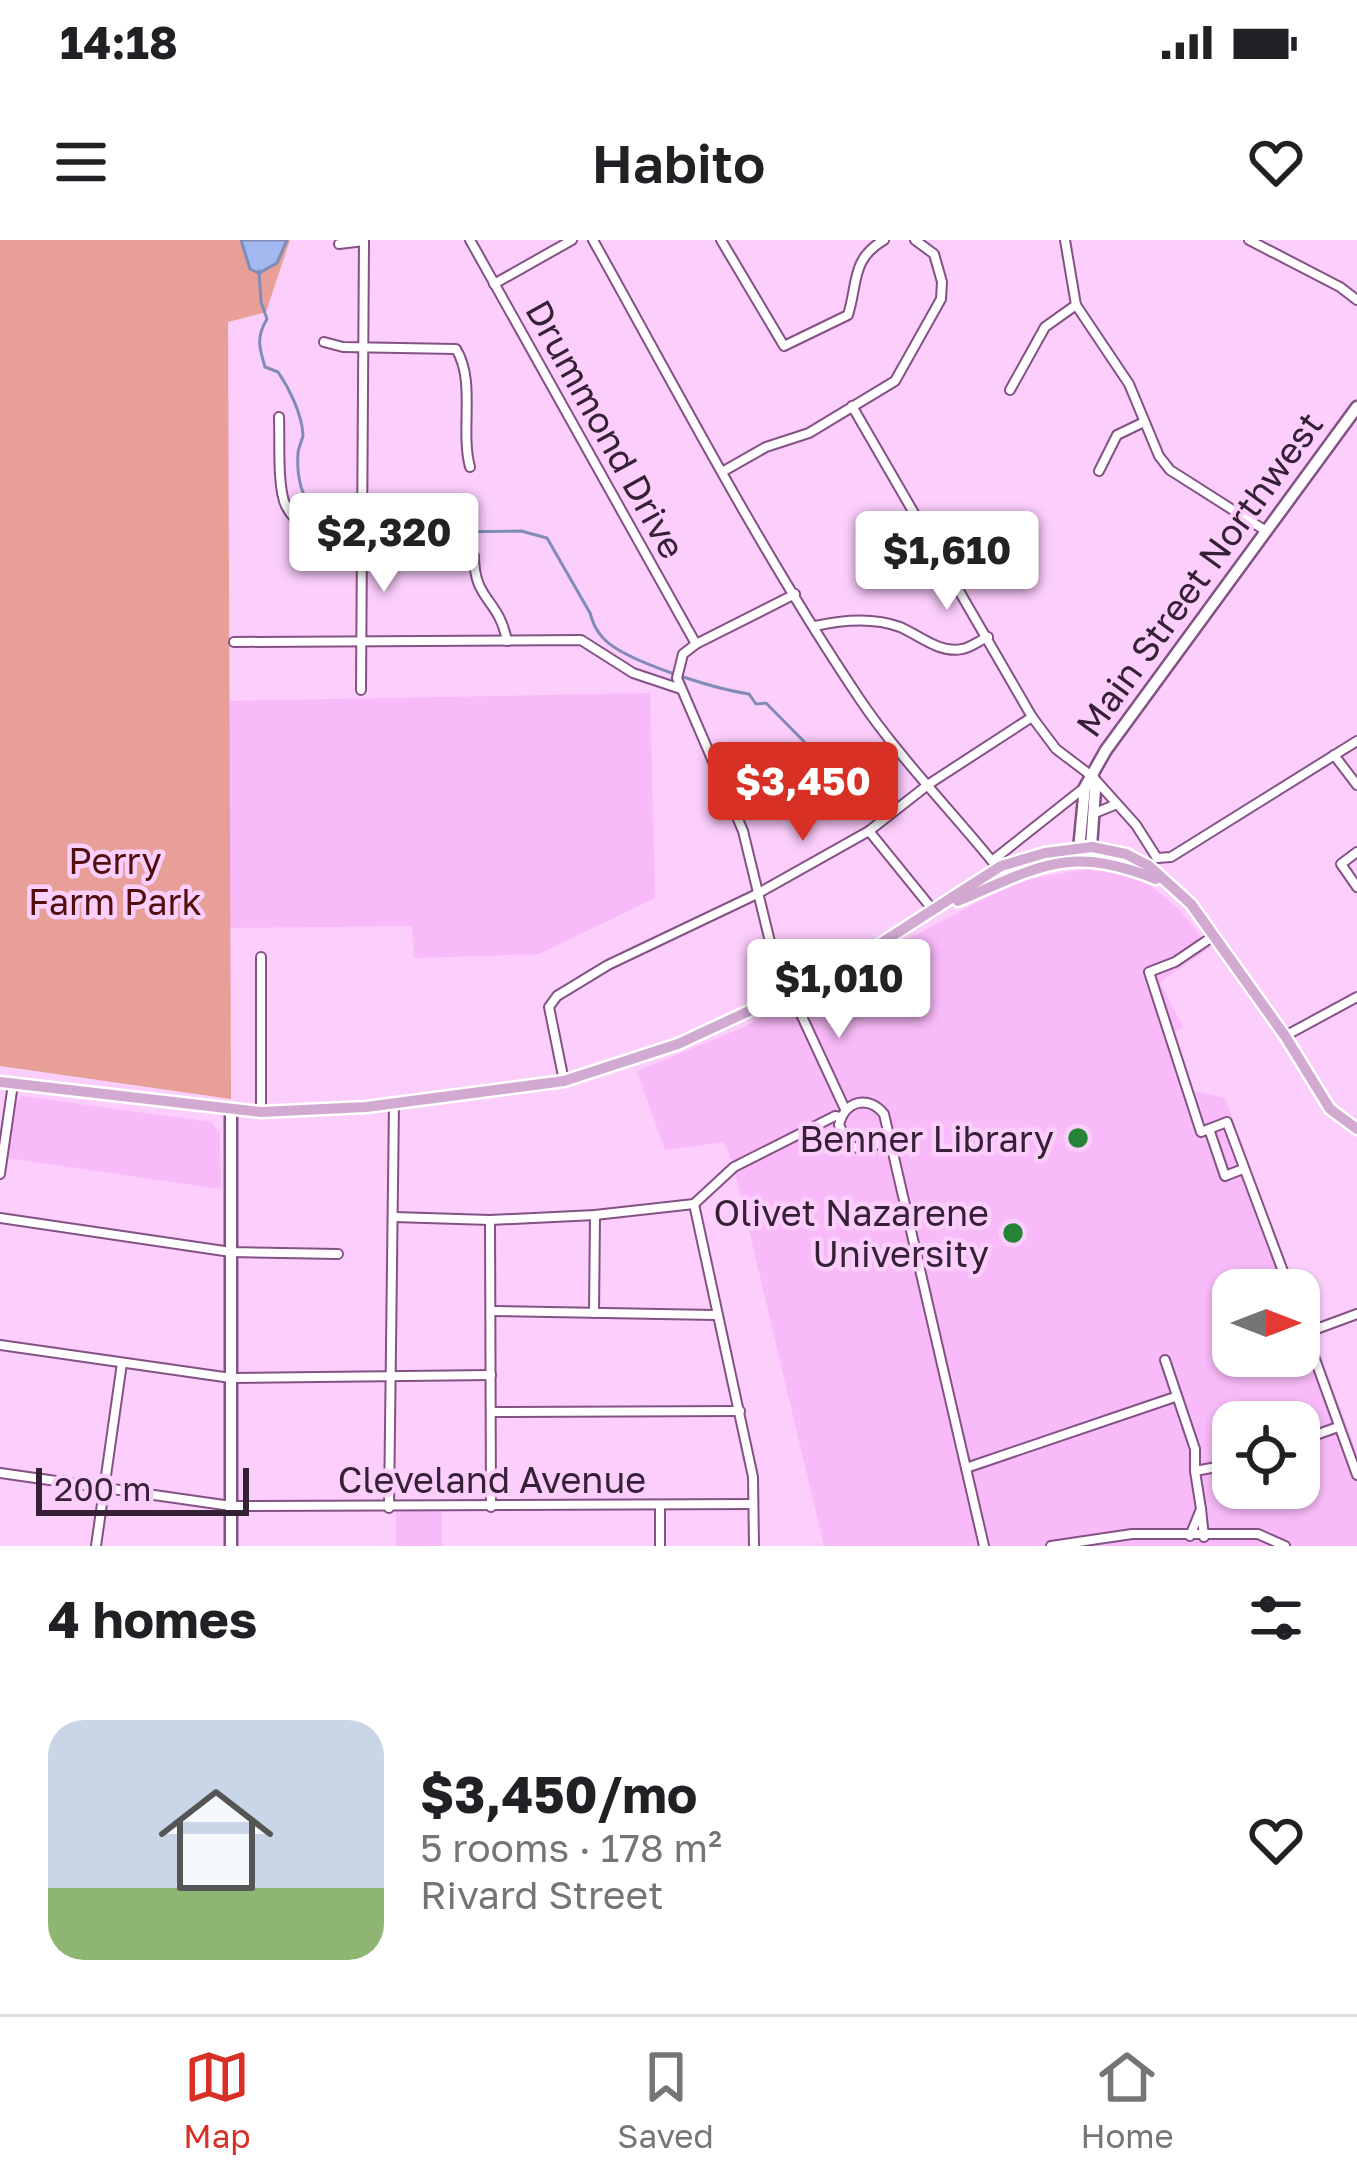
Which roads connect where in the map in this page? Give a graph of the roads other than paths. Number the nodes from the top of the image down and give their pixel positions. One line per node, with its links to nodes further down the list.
1 (364, 240): 10 (street); 15 (street)
2 (470, 240): 11 (street, Drummond Drive)
3 (572, 240): 11 (street)
4 (721, 240): 5 (street)
5 (884, 240)
6 (916, 240): 17 (street)
7 (1066, 240): 13 (street)
8 (1249, 240): 12 (street)
9 (596, 241): 23 (street)
10 (339, 244)
11 (494, 284): 33 (street, Drummond Drive)
12 (1357, 300)
13 (1076, 305): 16 (street); 20 (street)
14 (324, 342): 15 (street)
15 (363, 346): 21 (street); 25 (street)
16 (1010, 390)
17 (851, 406): 23 (street); 29 (street)
18 (1357, 407): 24 (main road, Main Street Northwest)
19 (279, 417): 25 (street)
20 (1144, 422): 22 (street); 24 (street)
21 (470, 467)
22 (1099, 471)
23 (722, 472): 27 (street)
24 (1267, 531): 39 (main road, Main Street Northwest)
25 (364, 542): 32 (street)
26 (474, 556): 30 (street)
27 (795, 594): 28 (street); 33 (street)
28 (815, 626): 29 (street); 40 (street)
29 (988, 637): 36 (street)
30 (507, 641): 32 (street); 34 (street)
31 (234, 642): 32 (street)
32 (361, 643): 35 (street)
33 (696, 644): 34 (street)
34 (680, 686): 49 (street)
35 (361, 690)
36 (1032, 717): 39 (street); 40 (street)
37 (1357, 741): 38 (street)
38 (1334, 755): 41 (street); 42 (street)
39 (1089, 782): 42 (street); 43 (main road, Main Street Northwest); 46 (main road, Main Street Northwest); 47 (street)
40 (929, 784): 44 (street); 47 (street)
41 (1357, 785)
42 (1117, 804): 43 (street)
43 (1094, 813): 46 (main road, Main Street Northwest)
44 (869, 831): 49 (street); 50 (street)
45 (1357, 853): 48 (street)
46 (1085, 854): 47 (main road); 50 (main road); 51 (main road)
47 (997, 864): 50 (main road)
48 (1357, 887)
49 (757, 894): 53 (street); 56 (street)
50 (934, 912): 53 (main road)
51 (1215, 935): 55 (main road); 62 (street)
52 (261, 957): 60 (street)
53 (792, 991): 56 (main road); 61 (street)
54 (1357, 997): 55 (street)
55 (1286, 1036): 63 (main road)
56 (564, 1081): 58 (main road)
57 (6, 1083): 59 (main road); 66 (street)
58 (394, 1102): 60 (main road); 69 (street)
59 (231, 1110): 60 (main road); 72 (main road)
60 (261, 1112)
61 (843, 1113): 64 (street); 64 (street); 67 (street)
62 (1209, 1129): 65 (street); 65 (street)
63 (1357, 1129)
64 (887, 1130): 93 (street)
65 (1244, 1169): 74 (street)
66 (0, 1174)
67 (694, 1204): 68 (street); 78 (street)
68 (595, 1216): 71 (street); 76 (street)
69 (394, 1217): 71 (street); 85 (street)
70 (0, 1218): 72 (street)
71 (490, 1220): 75 (street)
72 (231, 1252): 73 (street); 86 (main road)
73 (338, 1254)
74 (1282, 1269)
75 (491, 1311): 76 (street); 83 (street)
76 (594, 1313): 78 (street)
77 (1357, 1314): 79 (street)
78 (715, 1315): 88 (street)
79 (1320, 1328)
80 (0, 1345): 82 (street)
81 (1165, 1360): 87 (street)
82 (122, 1363): 86 (street); 98 (street)
83 (491, 1375): 85 (street); 89 (street)
84 (1320, 1375): 90 (street)
85 (391, 1376): 86 (street); 103 (street)
86 (231, 1378): 101 (main road)
87 (1175, 1397): 93 (street); 95 (street)
88 (740, 1411): 89 (street); 99 (street)
89 (491, 1412): 102 (street)
90 (1338, 1427): 91 (street); 92 (street)
91 (1320, 1433)
92 (1354, 1461): 97 (street)
93 (966, 1468): 111 (street)
94 (1212, 1468): 95 (street)
95 (1195, 1471): 104 (street)
96 (0, 1473): 98 (street, Cleveland Avenue)
97 (1357, 1475)
98 (104, 1488): 101 (street, Cleveland Avenue); 107 (street)
99 (753, 1504): 100 (street, Cleveland Avenue); 110 (street)
100 (660, 1505): 102 (street, Cleveland Avenue); 109 (street)
101 (231, 1506): 103 (street, Cleveland Avenue); 108 (main road)
102 (491, 1507): 103 (street, Cleveland Avenue)
103 (389, 1508)
104 (1201, 1508): 105 (street); 106 (street)
105 (1190, 1536): 106 (street); 112 (street)
106 (1204, 1537): 113 (street)
107 (96, 1546)
108 (231, 1546)
109 (660, 1546)
110 (754, 1546)
111 (984, 1546)
112 (1051, 1546)
113 (1285, 1546)

